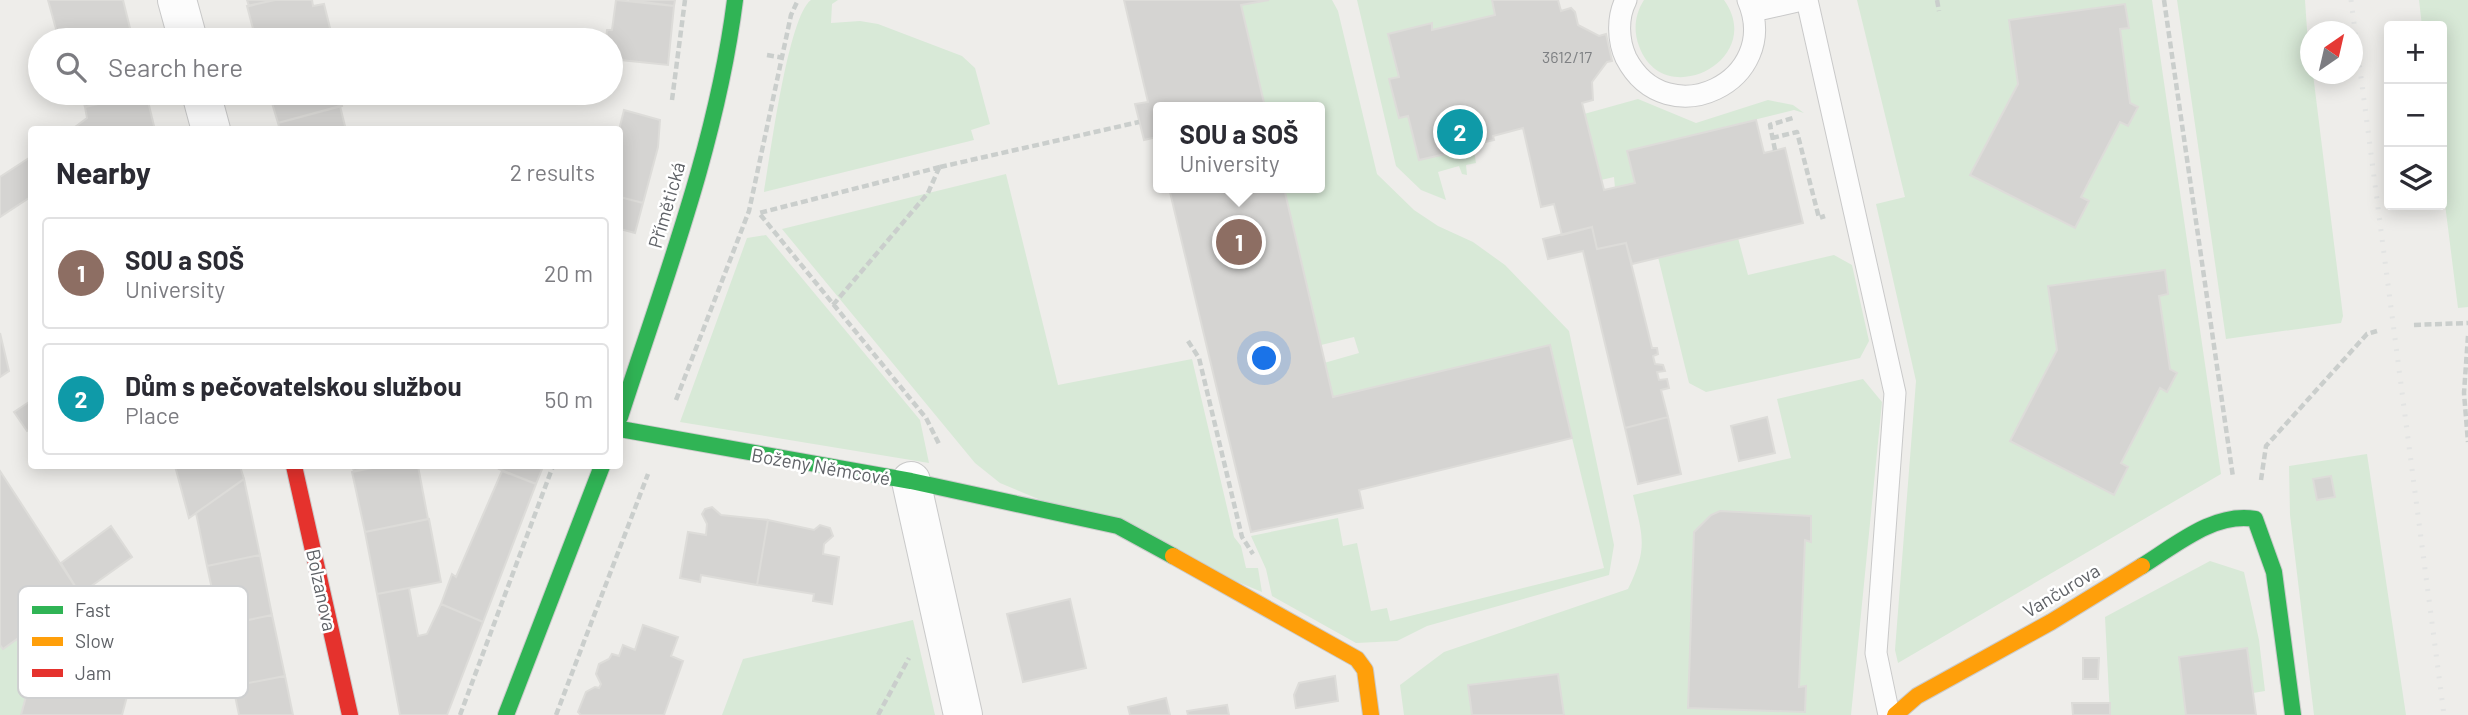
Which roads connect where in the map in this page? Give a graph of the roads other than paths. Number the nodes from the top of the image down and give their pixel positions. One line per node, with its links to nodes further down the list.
1 (177, 0): 6 (street)
2 (735, 0): 9 (street, Přímětická)
3 (1626, 0): 5 (lane)
4 (1804, 0): 5 (lane); 18 (lane)
5 (1750, 6)
6 (185, 28)
7 (204, 105): 8 (street)
8 (210, 126)
9 (623, 408)
10 (623, 430): 13 (street, Boženy Němcové)
11 (295, 469): 14 (street, Bolzanova)
12 (601, 469): 15 (street)
13 (911, 481): 16 (street, Boženy Němcové); 17 (street)
14 (350, 715)
15 (506, 715)
16 (963, 715)
17 (1371, 715)
18 (1889, 715)
19 (1895, 715): 20 (street, Vančurova)
20 (2293, 715)

